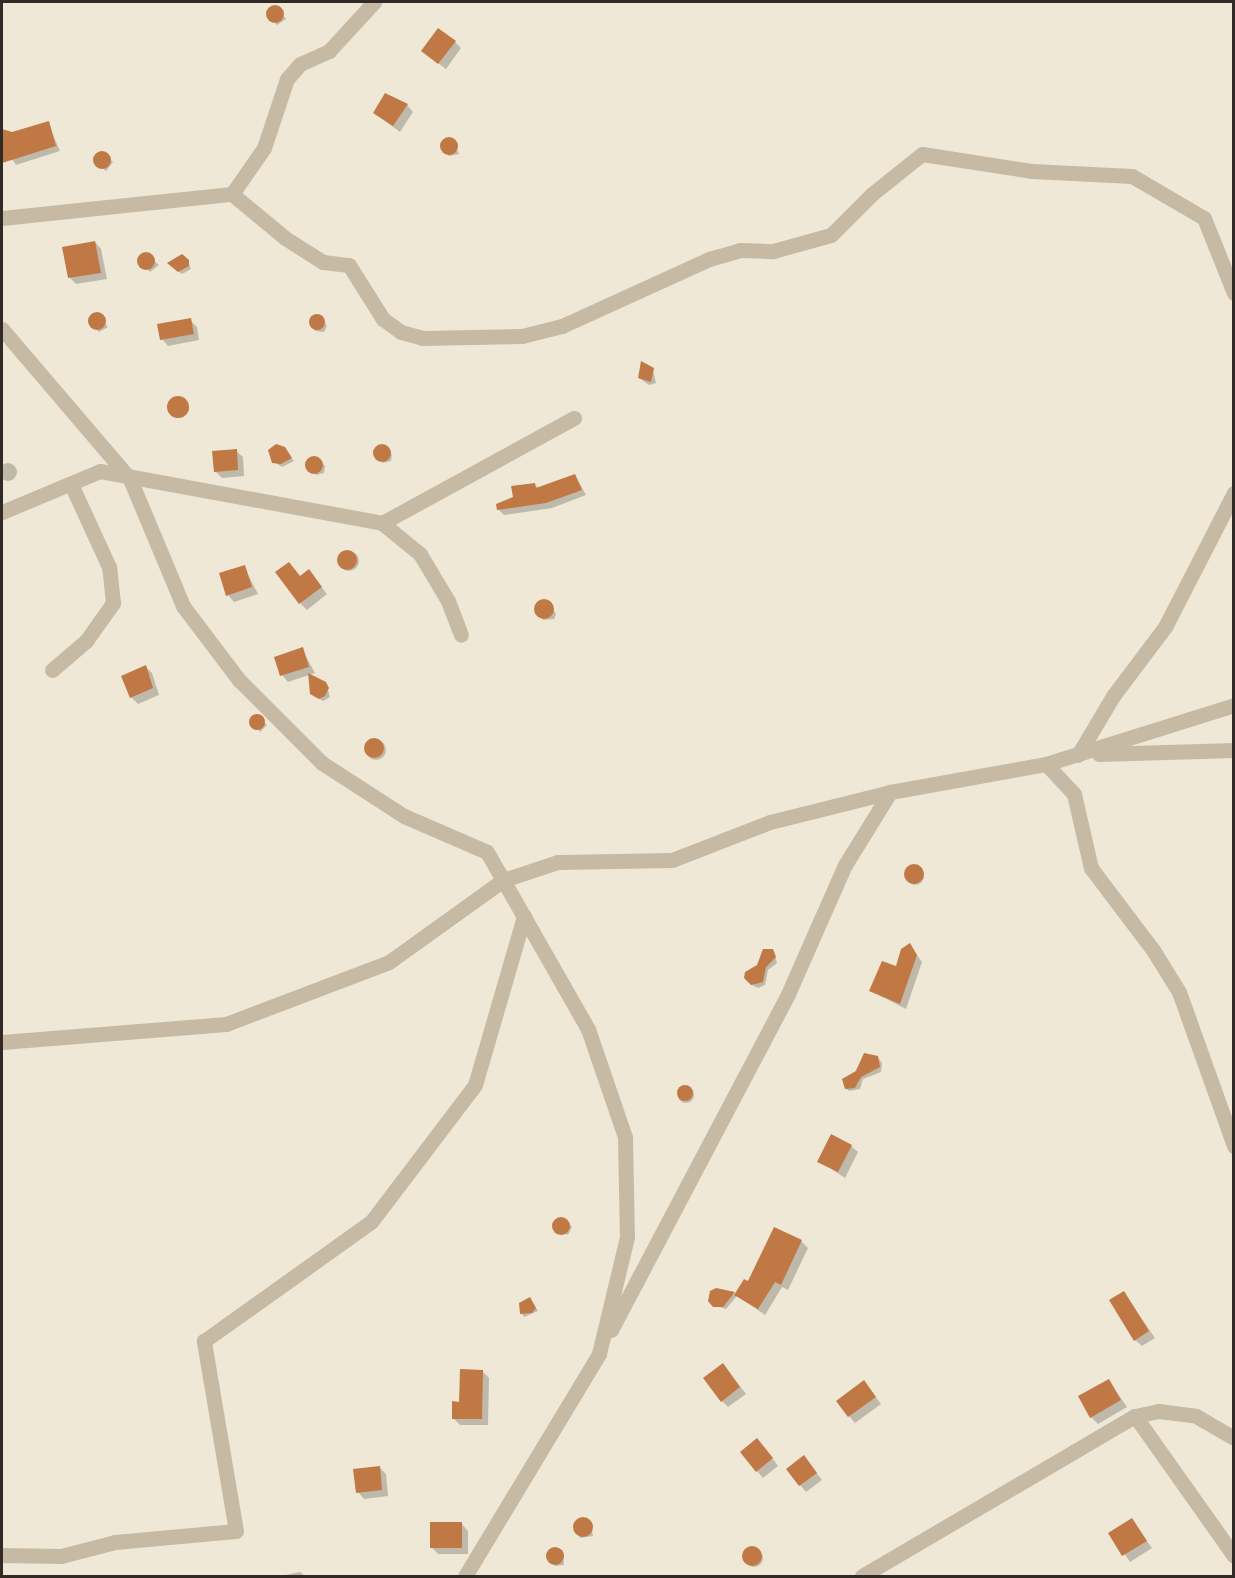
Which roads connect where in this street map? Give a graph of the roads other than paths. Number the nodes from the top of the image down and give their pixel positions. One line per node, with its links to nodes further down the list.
1 (374, 2): 2 (street)
2 (231, 194): 3 (street); 4 (street)
3 (2, 218)
4 (1233, 293)
5 (2, 328): 6 (street)
6 (8, 348): 8 (street)
7 (574, 418): 12 (street)
8 (130, 479): 9 (street); 12 (street); 20 (street)
9 (70, 484): 11 (street); 14 (street)
10 (1233, 494): 17 (street)
11 (2, 512)
12 (382, 523): 13 (street)
13 (461, 635)
14 (52, 670)
15 (1233, 705): 17 (street)
16 (1233, 750): 17 (street)
17 (1078, 754): 18 (street)
18 (1046, 764): 19 (street); 23 (street)
19 (891, 792): 20 (street); 24 (street)
20 (503, 880): 21 (street); 22 (street)
21 (524, 916): 24 (street); 27 (street)
22 (2, 1042)
23 (1233, 1146)
24 (598, 1354): 29 (street)
25 (1135, 1416): 26 (street); 28 (street); 30 (street)
26 (1233, 1437)
27 (2, 1555)
28 (1233, 1556)
29 (465, 1576)
30 (862, 1576)

